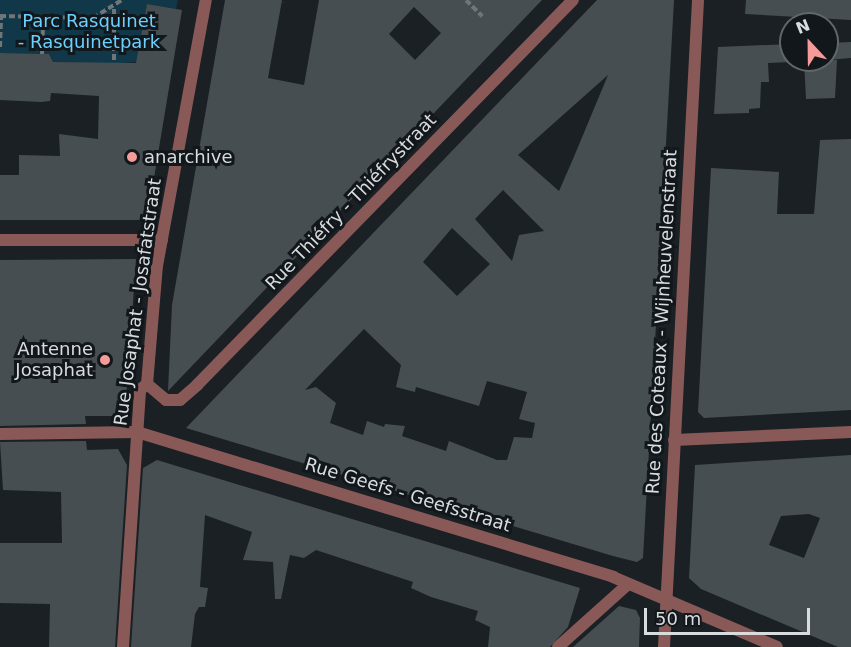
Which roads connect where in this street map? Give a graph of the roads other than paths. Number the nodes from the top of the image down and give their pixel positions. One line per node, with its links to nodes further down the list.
1 (206, 0): 5 (street, Rue Josaphat - Josafatstraat)
2 (573, 0): 6 (street, Rue Thiéfry - Thiéfrystraat)
3 (698, 0): 10 (street, Rue des Coteaux - Wijnheuvelenstraat)
4 (0, 240): 5 (street)
5 (162, 240): 6 (street, Rue Josaphat - Josafatstraat)
6 (147, 384): 7 (street, Rue Josaphat - Josafatstraat)
7 (137, 432): 9 (street, Rue Geefs - Geefsstraat); 11 (street, Rue Geefs - Geefsstraat); 13 (street, Rue Josaphat - Josafatstraat)
8 (851, 432): 10 (street)
9 (0, 434)
10 (674, 440): 12 (street, Rue des Coteaux - Wijnheuvelenstraat)
11 (627, 585): 12 (street, Rue Geefs - Geefsstraat); 14 (street)
12 (666, 599): 15 (street, Rue des Coteaux - Wijnheuvelenstraat); 16 (street, Rue Geefs - Geefsstraat)
13 (123, 647)
14 (558, 647)
15 (664, 647)
16 (777, 647)

